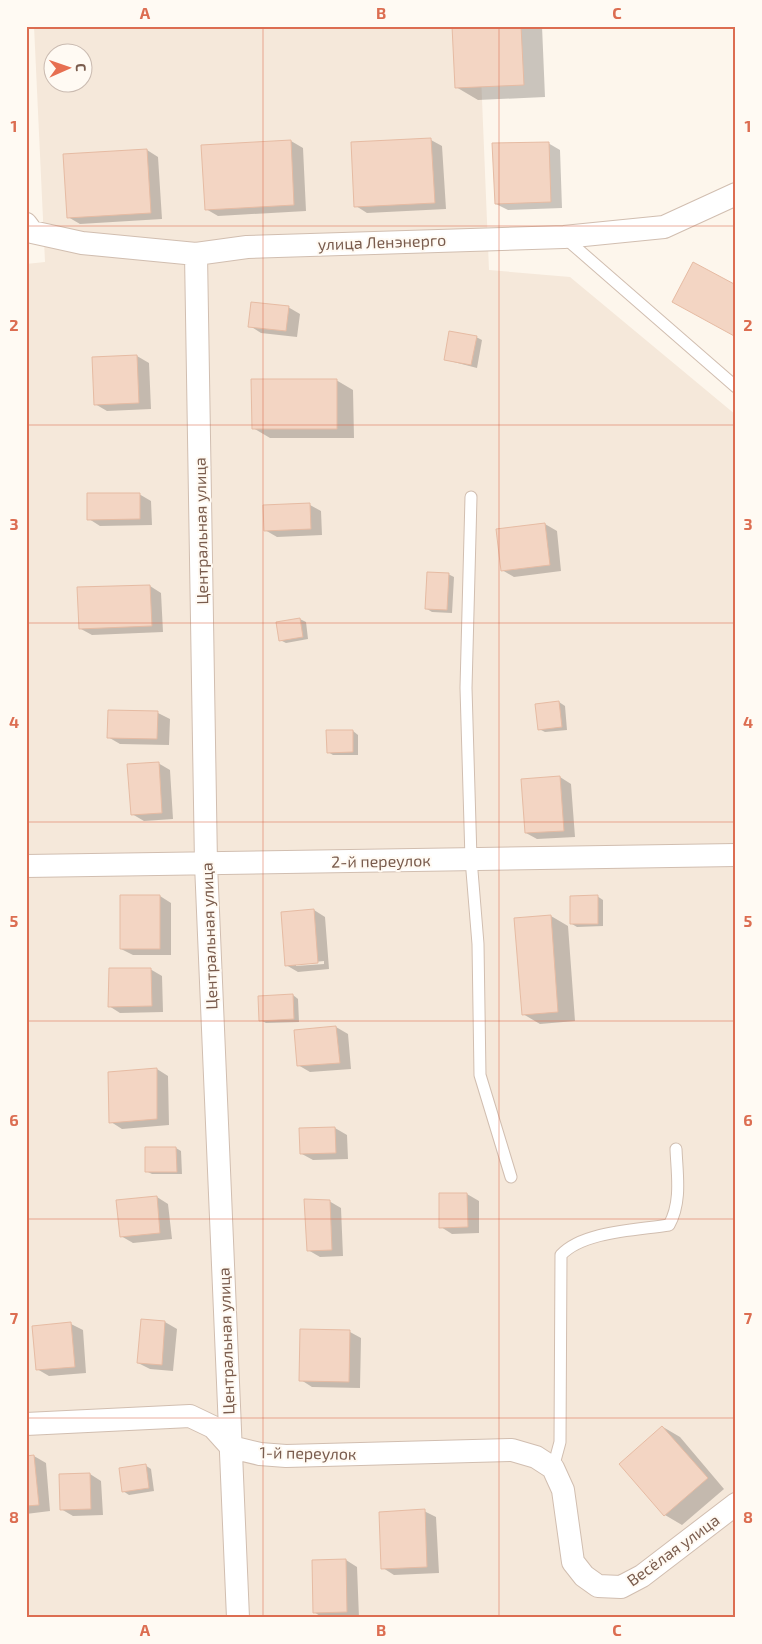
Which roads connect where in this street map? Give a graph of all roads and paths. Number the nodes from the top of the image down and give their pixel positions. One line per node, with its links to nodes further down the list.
1 (736, 194): 3 (street, улица Ленэнерго)
2 (26, 224): 4 (street, улица Ленэнерго)
3 (564, 237): 4 (street, улица Ленэнерго); 5 (lane)
4 (196, 254): 9 (street, Центральная улица)
5 (736, 387)
6 (471, 497): 8 (lane)
7 (736, 855): 8 (street, 2-й переулок)
8 (471, 860): 9 (street, 2-й переулок); 12 (lane)
9 (206, 864): 10 (street, 2-й переулок); 14 (street, Центральная улица)
10 (26, 866)
11 (676, 1149): 15 (lane)
12 (511, 1177)
13 (26, 1424): 14 (street)
14 (231, 1447): 15 (street, 1-й переулок); 17 (street, Центральная улица)
15 (553, 1468): 16 (street, Весёлая улица)
16 (736, 1504)
17 (238, 1618)

